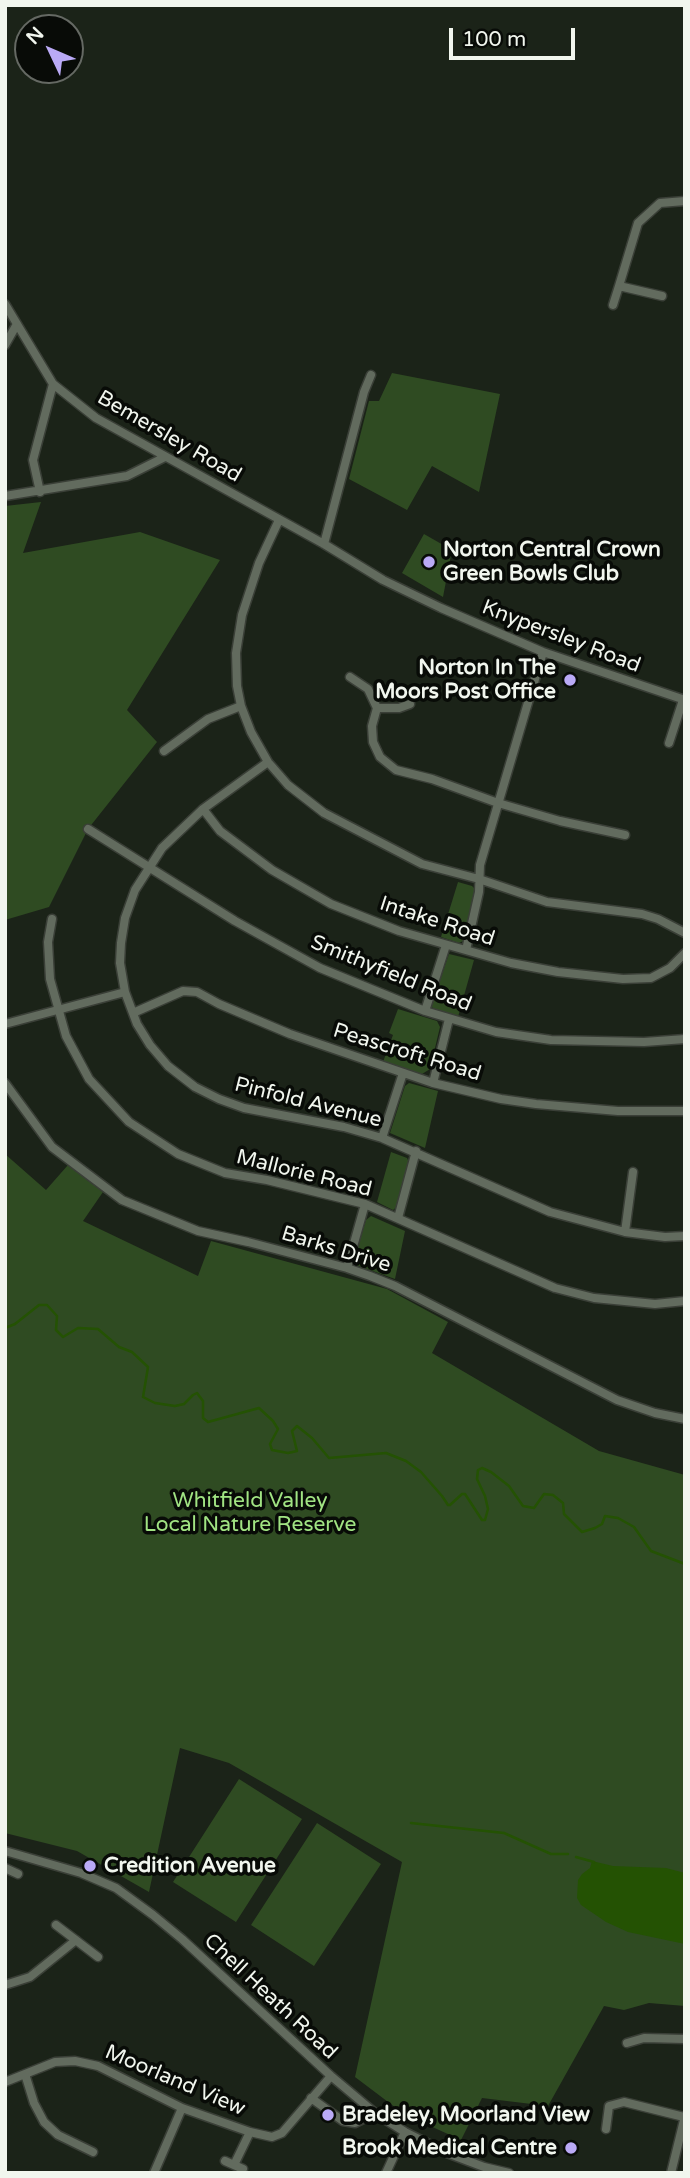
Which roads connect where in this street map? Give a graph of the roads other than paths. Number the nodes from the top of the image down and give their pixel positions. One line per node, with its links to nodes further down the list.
1 (685, 201): 2 (street)
2 (619, 286): 3 (street); 5 (street)
3 (662, 296)
4 (5, 304): 6 (street, Bemersley Road)
5 (612, 305)
6 (17, 324): 7 (street); 9 (street, Bemersley Road)
7 (5, 345)
8 (371, 375): 14 (street)
9 (53, 384): 10 (street, Bemersley Road); 11 (street)
10 (164, 457): 11 (street); 13 (street, Bemersley Road)
11 (40, 492): 12 (street)
12 (5, 496)
13 (279, 520): 14 (street, Knypersley Road); 19 (street)
14 (324, 544): 15 (street, Knypersley Road)
15 (544, 652): 17 (street, Knypersley Road); 24 (street)
16 (350, 677): 20 (street)
17 (684, 700): 21 (street)
18 (410, 704): 20 (street)
19 (241, 706): 22 (street); 23 (street)
20 (377, 708): 24 (street)
21 (669, 743)
22 (164, 751)
23 (268, 762): 25 (street, Pinfold Avenue); 29 (street)
24 (498, 803): 27 (street); 29 (street)
25 (202, 809): 28 (street, Pinfold Avenue); 32 (street, Intake Road)
26 (88, 829): 28 (street, Smithyfield Road)
27 (625, 835)
28 (148, 868): 35 (street, Pinfold Avenue); 37 (street, Smithyfield Road)
29 (479, 879): 31 (street); 33 (street)
30 (52, 919): 36 (street, Mallorie Road)
31 (685, 933)
32 (446, 945): 33 (street, Intake Road); 37 (street)
33 (466, 950): 34 (street, Intake Road)
34 (685, 953)
35 (125, 992): 36 (street); 38 (street, Pinfold Avenue)
36 (58, 1009): 40 (street); 49 (street, Mallorie Road)
37 (425, 1011): 39 (street, Smithyfield Road)
38 (133, 1013): 42 (street, Peascroft Road); 46 (street, Pinfold Avenue)
39 (449, 1019): 41 (street, Smithyfield Road); 44 (street)
40 (5, 1024)
41 (685, 1039)
42 (403, 1073): 44 (street, Peascroft Road); 46 (street)
43 (5, 1083): 53 (street, Barks Drive)
44 (433, 1083): 45 (street, Peascroft Road)
45 (685, 1111)
46 (382, 1138): 47 (street, Pinfold Avenue)
47 (416, 1151): 50 (street); 51 (street, Pinfold Avenue)
48 (633, 1172): 51 (street)
49 (365, 1204): 50 (street, Mallorie Road); 53 (street)
50 (398, 1218): 54 (street, Mallorie Road)
51 (625, 1232): 52 (street, Pinfold Avenue)
52 (685, 1236)
53 (347, 1268): 55 (street, Barks Drive)
54 (685, 1301)
55 (685, 1419)
56 (5, 1851): 66 (street, Chell Heath Road)
57 (5, 1868): 58 (street)
58 (18, 1874)
59 (56, 1925): 60 (street)
60 (76, 1940): 61 (street); 62 (street)
61 (98, 1957)
62 (5, 1985)
63 (685, 2039): 64 (street)
64 (627, 2043)
65 (25, 2074): 67 (street, Moorland View); 69 (street, Moorland View); 76 (street)
66 (331, 2076): 68 (street, Moorland View); 70 (street, Chell Heath Road)
67 (5, 2082)
68 (311, 2098): 70 (street); 73 (street, Moorland View)
69 (182, 2108): 73 (street, Moorland View); 80 (street)
70 (375, 2113): 74 (street, Chell Heath Road)
71 (685, 2116): 72 (street); 75 (street)
72 (606, 2129)
73 (250, 2132): 78 (street, Moorland View)
74 (405, 2132): 81 (street); 82 (street, Chell Heath Road)
75 (680, 2150): 83 (street)
76 (93, 2152)
77 (225, 2161): 78 (street)
78 (234, 2165): 79 (street)
79 (243, 2169)
80 (154, 2173)
81 (386, 2173)
82 (509, 2173)
83 (671, 2173)

